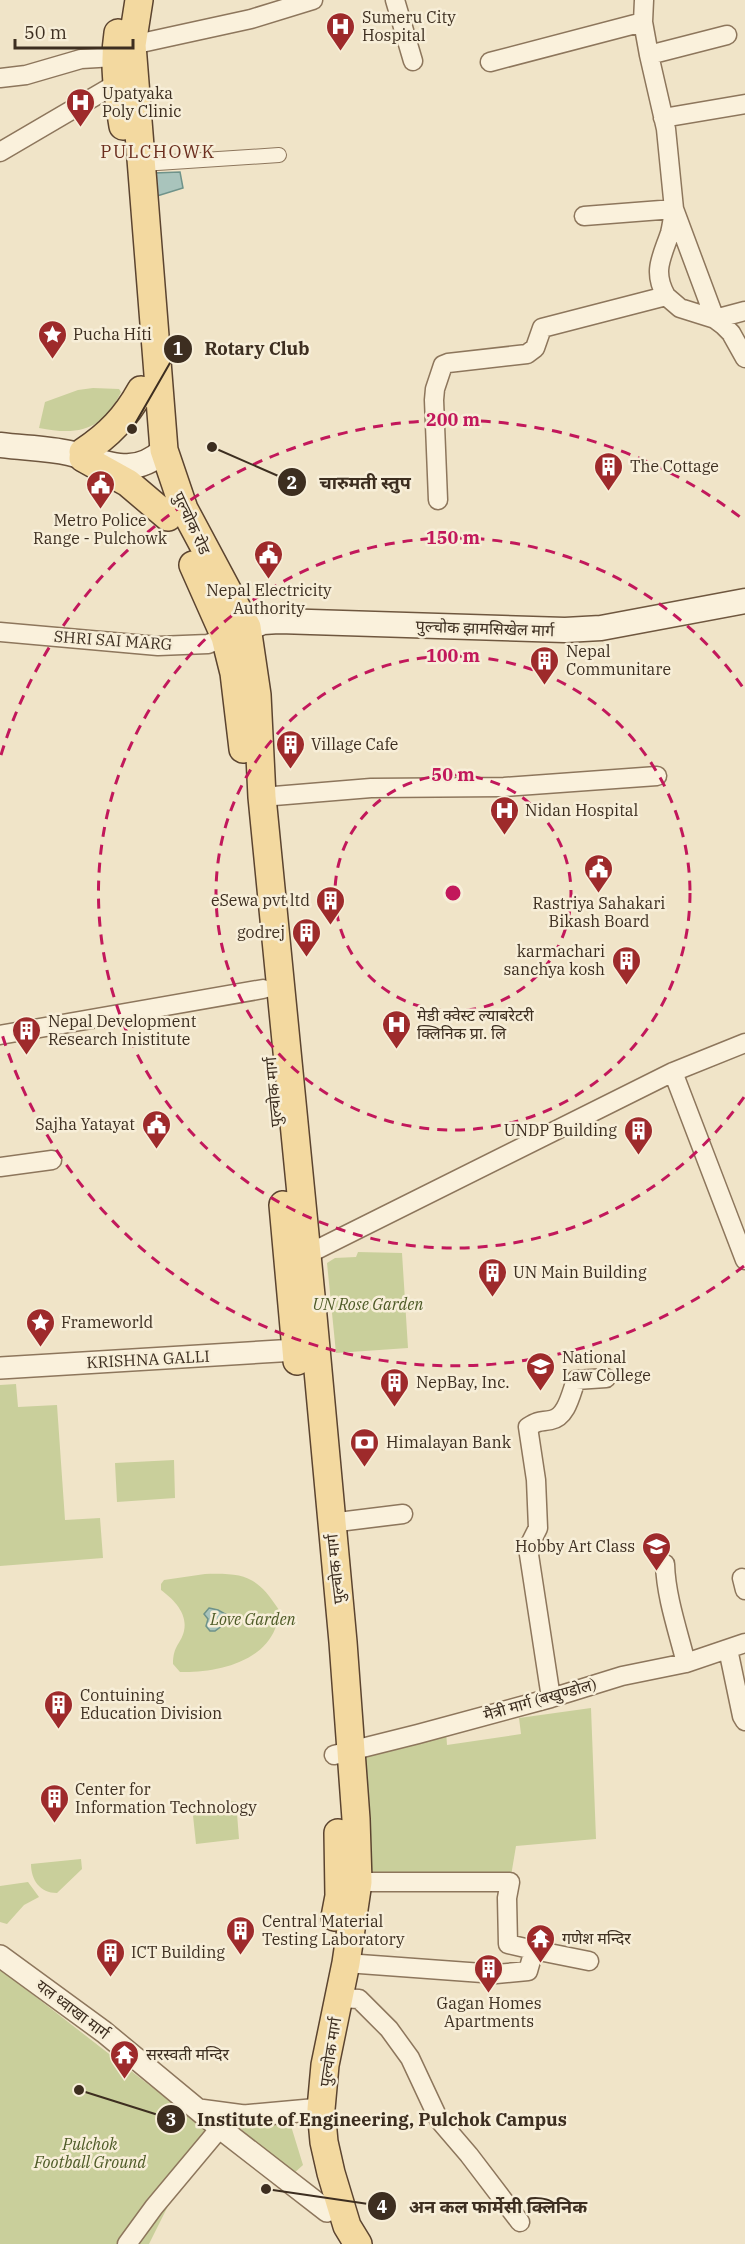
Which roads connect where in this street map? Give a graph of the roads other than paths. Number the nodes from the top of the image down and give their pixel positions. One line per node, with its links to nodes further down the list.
1 (125, 0): 8 (main road)
2 (139, 0): 8 (main road)
3 (313, 0): 8 (street)
4 (395, 0): 10 (street)
5 (644, 0): 6 (street)
6 (644, 22): 9 (street); 11 (street)
7 (727, 35): 9 (street)
8 (123, 51): 12 (street); 13 (main road); 18 (main road)
9 (649, 56): 15 (street)
10 (413, 62)
11 (490, 62)
12 (0, 78)
13 (116, 84): 16 (street); 25 (main road)
14 (745, 104): 15 (street)
15 (663, 118): 19 (street)
16 (0, 152)
17 (279, 155): 18 (street)
18 (142, 164): 28 (main road)
19 (674, 209): 20 (street); 21 (street); 23 (street)
20 (584, 216)
21 (666, 296): 23 (street); 29 (street)
22 (745, 311): 23 (street)
23 (715, 319): 24 (street)
24 (745, 358)
25 (141, 390): 27 (main road); 28 (main road)
26 (0, 445): 27 (main road)
27 (78, 454): 28 (main road); 30 (main road)
28 (156, 456): 30 (main road); 33 (main road, पुल्चोक रोड)
29 (438, 500)
30 (168, 517): 33 (main road)
31 (745, 601): 33 (main road, पुल्चोक झामसिखेल मार्ग)
32 (0, 632): 33 (street, SHRI SAI MARG)
33 (236, 632): 34 (main road)
34 (248, 698): 36 (main road, पुल्चोक मार्ग); 37 (main road, पुल्चोक मार्ग)
35 (657, 776): 36 (street)
36 (262, 797): 43 (main road, पुल्चोक मार्ग)
37 (263, 989): 38 (street); 43 (main road, पुल्चोक मार्ग)
38 (0, 1035)
39 (745, 1043): 40 (street)
40 (673, 1072): 43 (street); 44 (street)
41 (52, 1160): 42 (street)
42 (0, 1167)
43 (298, 1259): 45 (main road, पुल्चोक मार्ग); 49 (main road, पुल्चोक मार्ग)
44 (745, 1260)
45 (296, 1350): 46 (street, KRISHNA GALLI); 55 (main road, पुल्चोक मार्ग)
46 (0, 1368)
47 (606, 1378): 53 (street)
48 (402, 1514): 49 (street)
49 (330, 1523): 55 (main road, पुल्चोक मार्ग)
50 (665, 1564): 52 (street)
51 (737, 1646): 52 (street, मैत्री मार्ग (बखुण्डोल)); 54 (street)
52 (686, 1663): 53 (street, मैत्री मार्ग (बखुण्डोल))
53 (551, 1698): 55 (street, मैत्री मार्ग (बखुण्डोल))
54 (745, 1722)
55 (343, 1753): 56 (main road, पुल्चोक मार्ग); 63 (main road, पुल्चोक मार्ग)
56 (358, 1882): 57 (street); 60 (main road, पुल्चोक मार्ग)
57 (534, 1950): 59 (street); 60 (street)
58 (0, 1956): 62 (street, यल ध्वाखा मार्ग)
59 (589, 1961)
60 (346, 1963): 61 (main road, पुल्चोक मार्ग)
61 (339, 1998): 63 (main road, पुल्चोक मार्ग); 65 (street)
62 (200, 2110): 63 (street); 64 (street, यल ध्वाखा मार्ग)
63 (313, 2110): 66 (main road, पुल्चोक मार्ग)
64 (220, 2128): 66 (street, यल ध्वाखा मार्ग); 67 (street)
65 (520, 2222)
66 (344, 2227)
67 (127, 2244)

